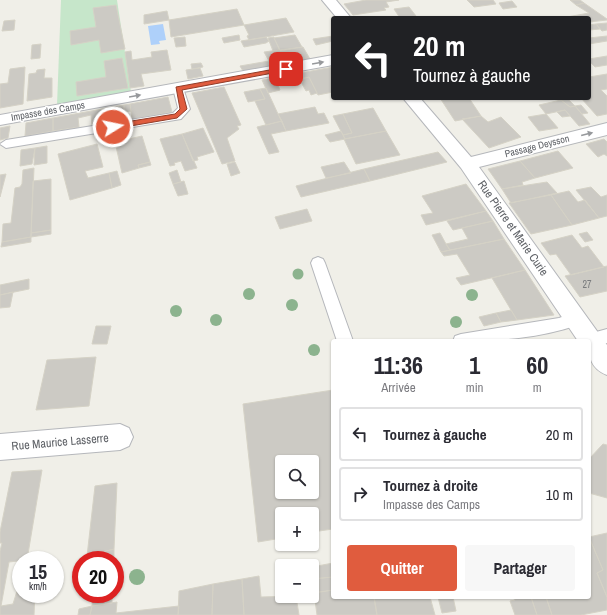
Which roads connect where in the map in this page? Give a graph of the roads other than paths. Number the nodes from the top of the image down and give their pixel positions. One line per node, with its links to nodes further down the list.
1 (329, 0): 2 (street)
2 (342, 16)
3 (331, 60): 4 (street, Impasse des Camps, one-way to 3)
4 (178, 88): 6 (street, Impasse des Camps, one-way to 4); 8 (lane)
5 (413, 100): 9 (street, Rue Pierre et Marie Curie)
6 (0, 120)
7 (607, 129): 9 (street, Passage Deysson, one-way to 7)
8 (6, 144)
9 (467, 164): 11 (street, Rue Pierre et Marie Curie)
10 (318, 263): 13 (lane)
11 (576, 319): 12 (street, Rue Pierre et Marie Curie); 14 (lane)
12 (599, 338): 15 (street, Rue Pierre et Marie Curie)
13 (344, 339)
14 (474, 339)
15 (607, 364)
16 (120, 437): 17 (street, Rue Maurice Lasserre)
17 (0, 447)

